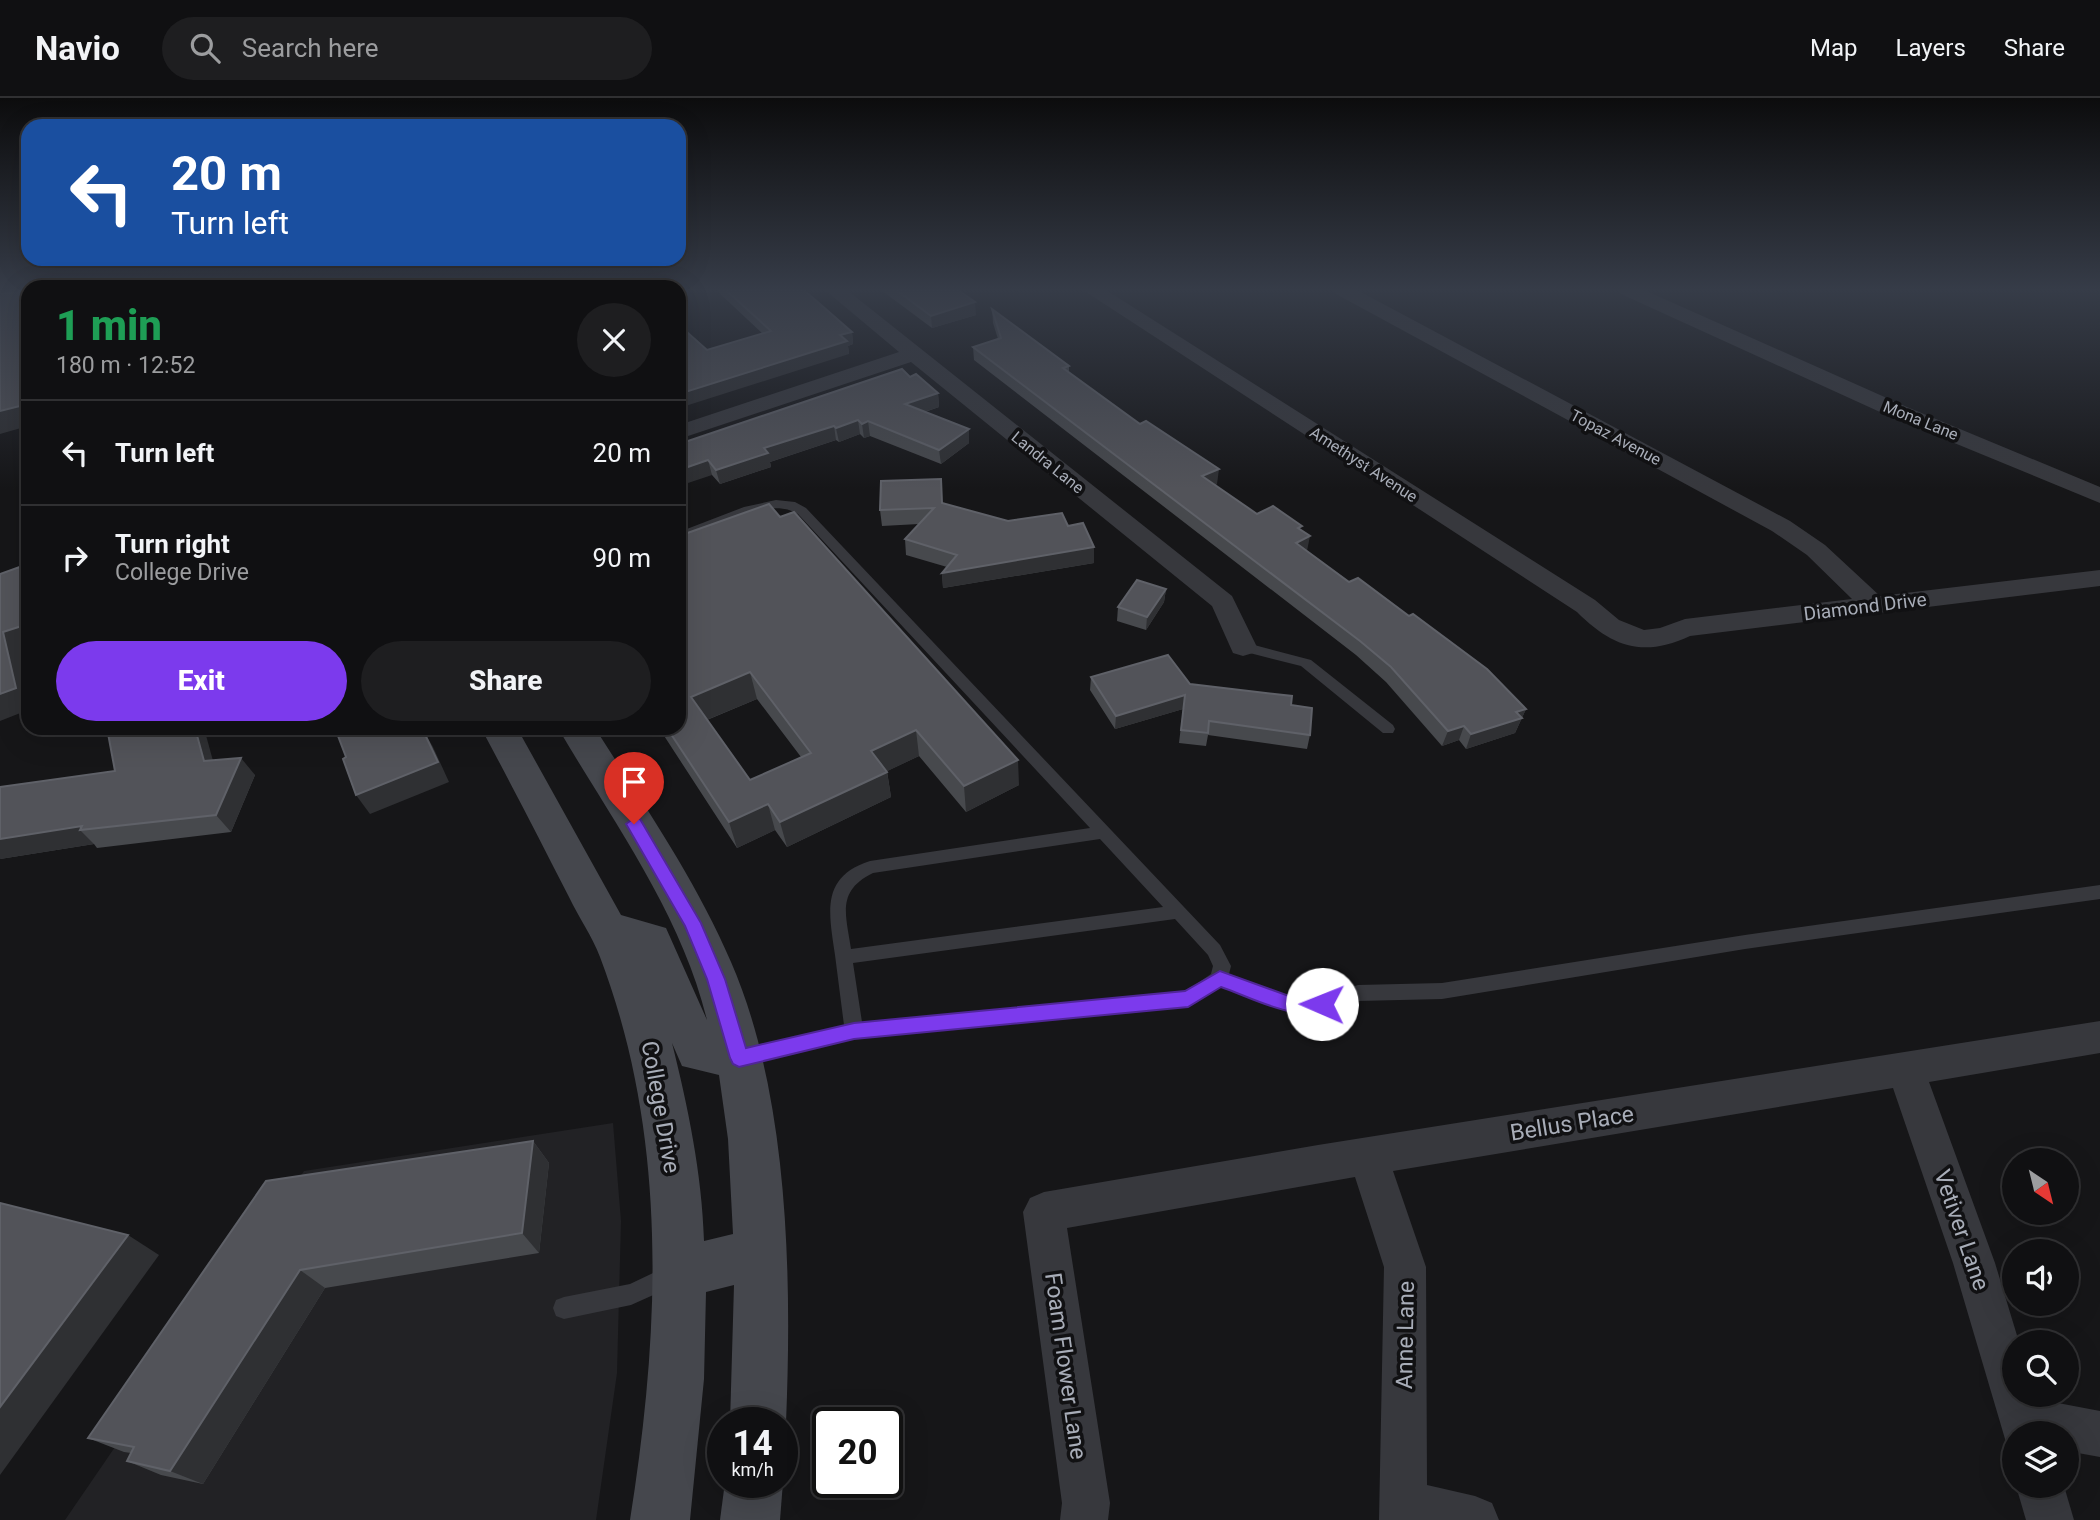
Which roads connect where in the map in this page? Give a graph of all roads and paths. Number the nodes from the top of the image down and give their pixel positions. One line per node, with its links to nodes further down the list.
1 (907, 356): 6 (street)
2 (917, 356): 12 (street, Landra Lane)
3 (1197, 356): 11 (street, Amethyst Avenue)
4 (1466, 356): 10 (street, Topaz Avenue)
5 (1776, 356): 7 (street, Mona Lane)
6 (686, 430)
7 (2100, 496)
8 (686, 533): 16 (lane)
9 (2100, 578): 10 (street, Diamond Drive)
10 (1874, 605): 11 (street, Diamond Drive)
11 (1633, 639)
12 (1243, 647): 13 (lane)
13 (1388, 729)
14 (503, 735): 19 (main road, College Drive)
15 (580, 735): 24 (main road)
16 (1103, 832): 18 (lane); 20 (lane)
17 (2100, 892): 21 (lane)
18 (1178, 912): 20 (lane); 21 (lane)
19 (606, 928): 24 (main road); 29 (main road, College Drive)
20 (844, 957): 22 (lane)
21 (1220, 978): 22 (lane)
22 (854, 1031): 24 (lane)
23 (2100, 1037): 25 (street, Bellus Place)
24 (739, 1058): 28 (main road)
25 (1906, 1069): 26 (street, Bellus Place); 32 (street, Vetiver Lane)
26 (1368, 1156): 27 (street, Bellus Place); 37 (street, Anne Lane)
27 (1044, 1212): 40 (street, Foam Flower Lane)
28 (759, 1253): 29 (main road); 31 (main road)
29 (677, 1273): 30 (lane); 38 (main road, College Drive)
30 (564, 1308)
31 (758, 1407)
32 (2021, 1421)
33 (2079, 1432): 34 (street)
34 (2100, 1434)
35 (752, 1498): 39 (main road)
36 (2044, 1498): 42 (street)
37 (1403, 1511): 41 (street)
38 (660, 1520)
39 (750, 1520)
40 (1084, 1520)
41 (1475, 1520)
42 (2050, 1520)

